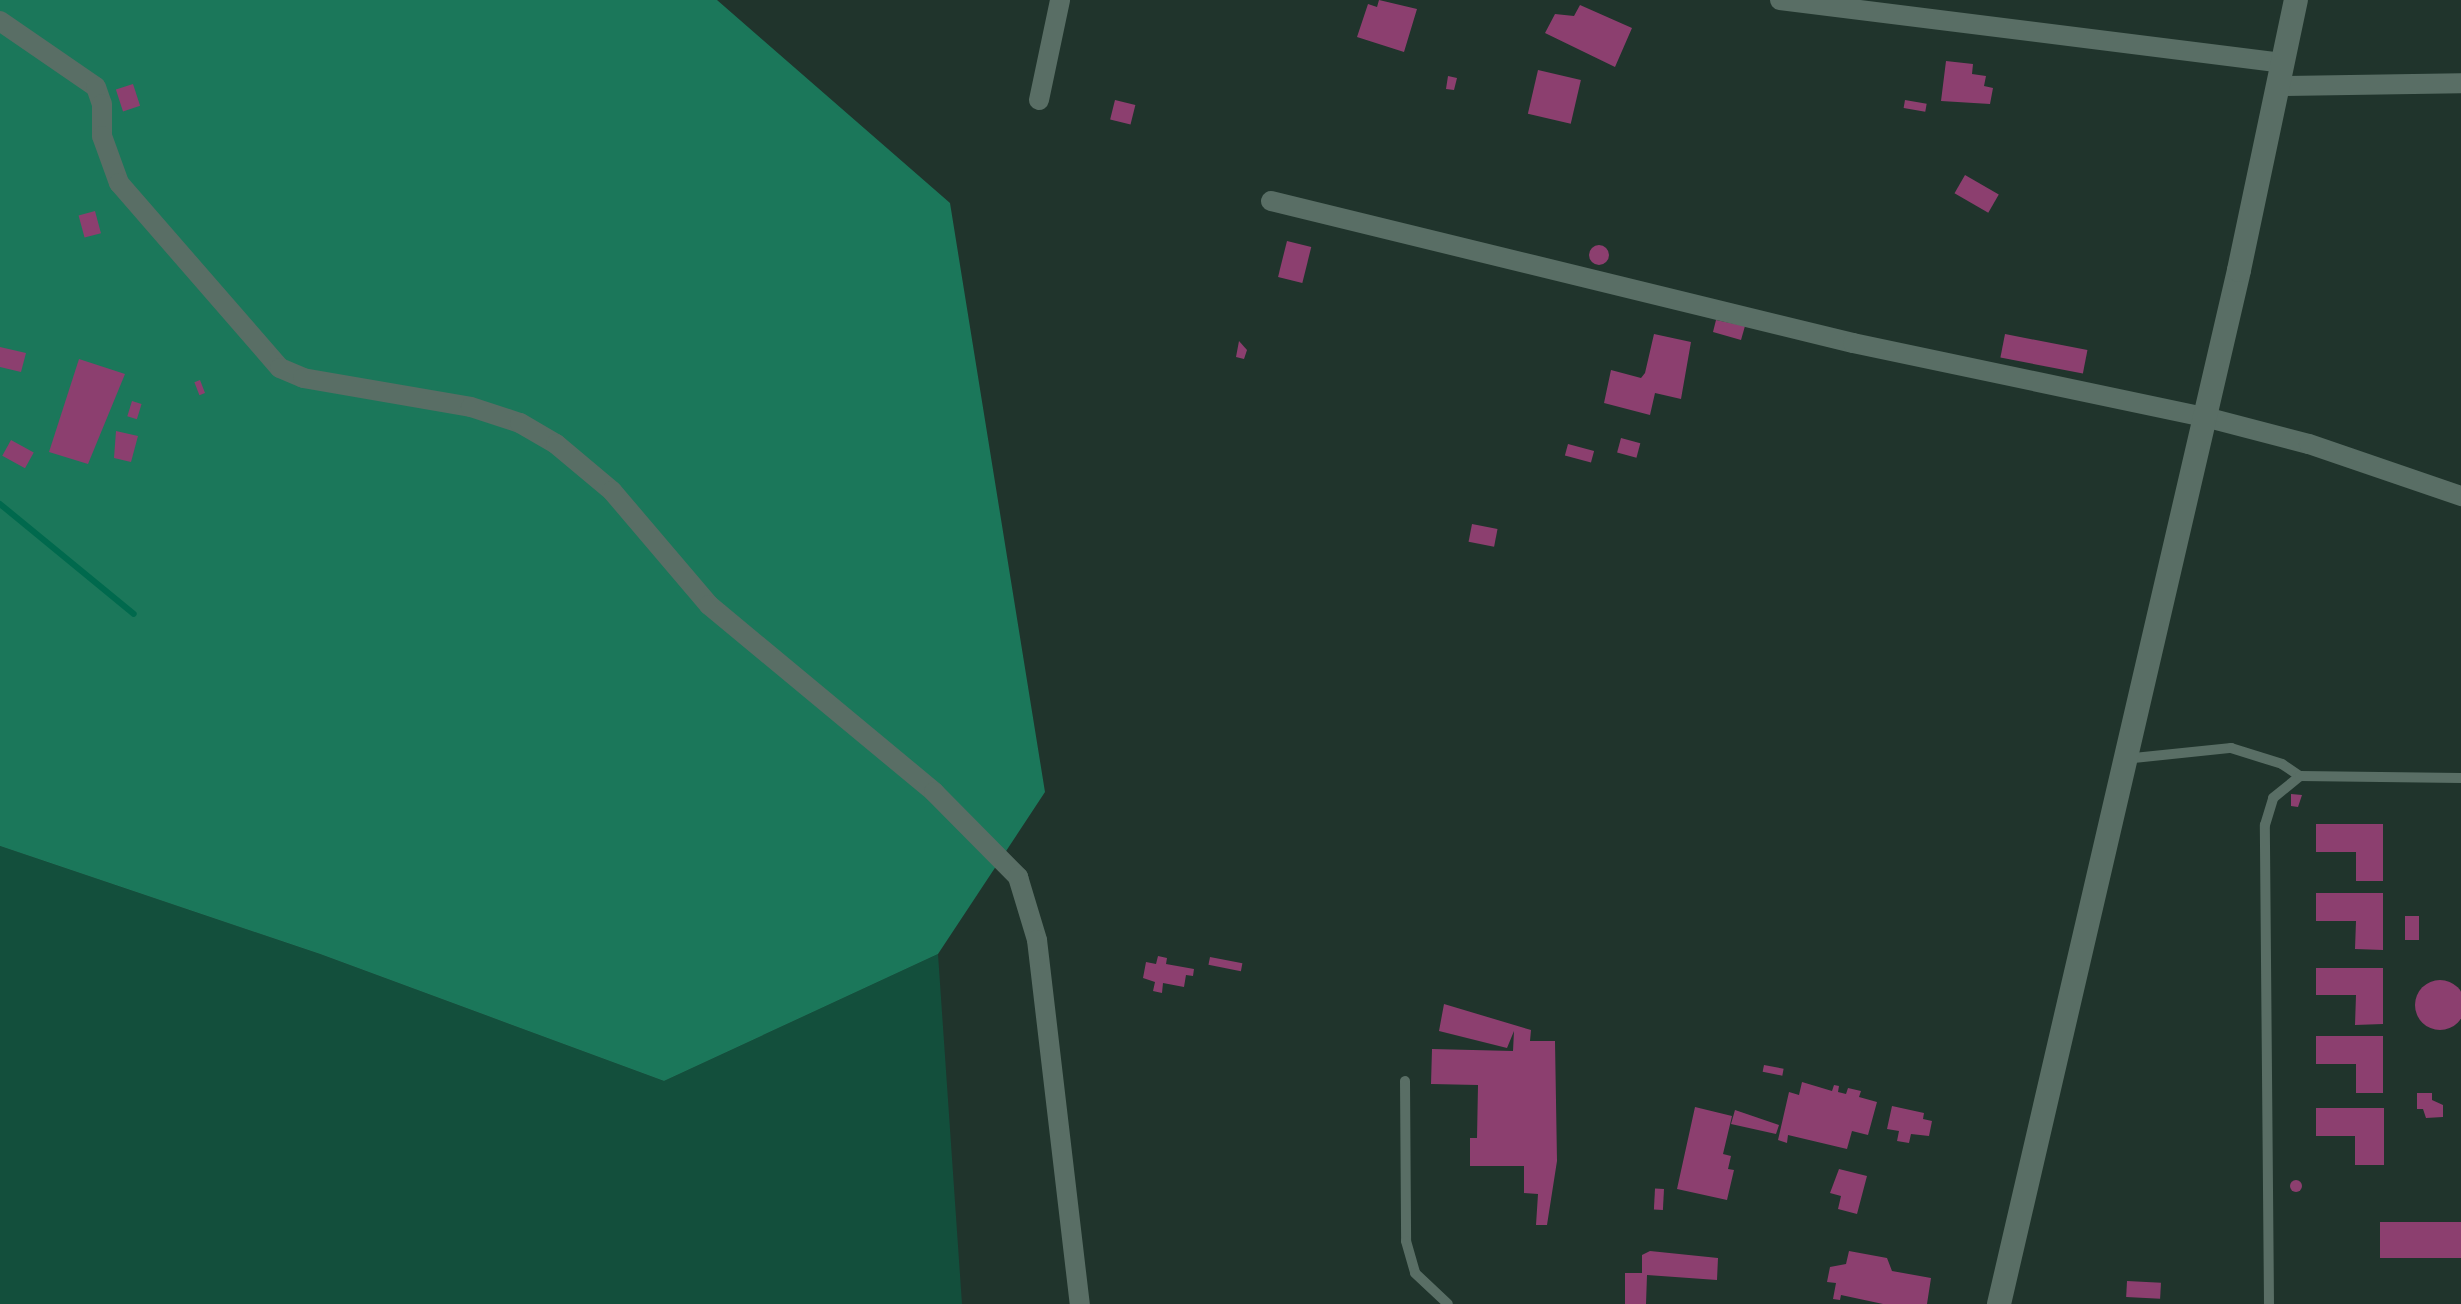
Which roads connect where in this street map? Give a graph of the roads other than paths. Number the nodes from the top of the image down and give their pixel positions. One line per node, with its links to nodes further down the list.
1 (1060, 0): 7 (street)
2 (1780, 0): 5 (street)
3 (2296, 0): 5 (street)
4 (0, 21): 15 (street)
5 (2281, 74): 6 (street); 9 (street)
6 (2461, 83)
7 (1039, 100)
8 (1271, 201): 9 (street)
9 (2205, 417): 10 (street); 11 (street)
10 (2461, 496)
11 (2123, 759): 12 (lane); 17 (street)
12 (2300, 776): 13 (lane); 18 (lane)
13 (2461, 778)
14 (1405, 1081): 16 (lane)
15 (1080, 1304)
16 (1448, 1304)
17 (1999, 1304)
18 (2269, 1304)

